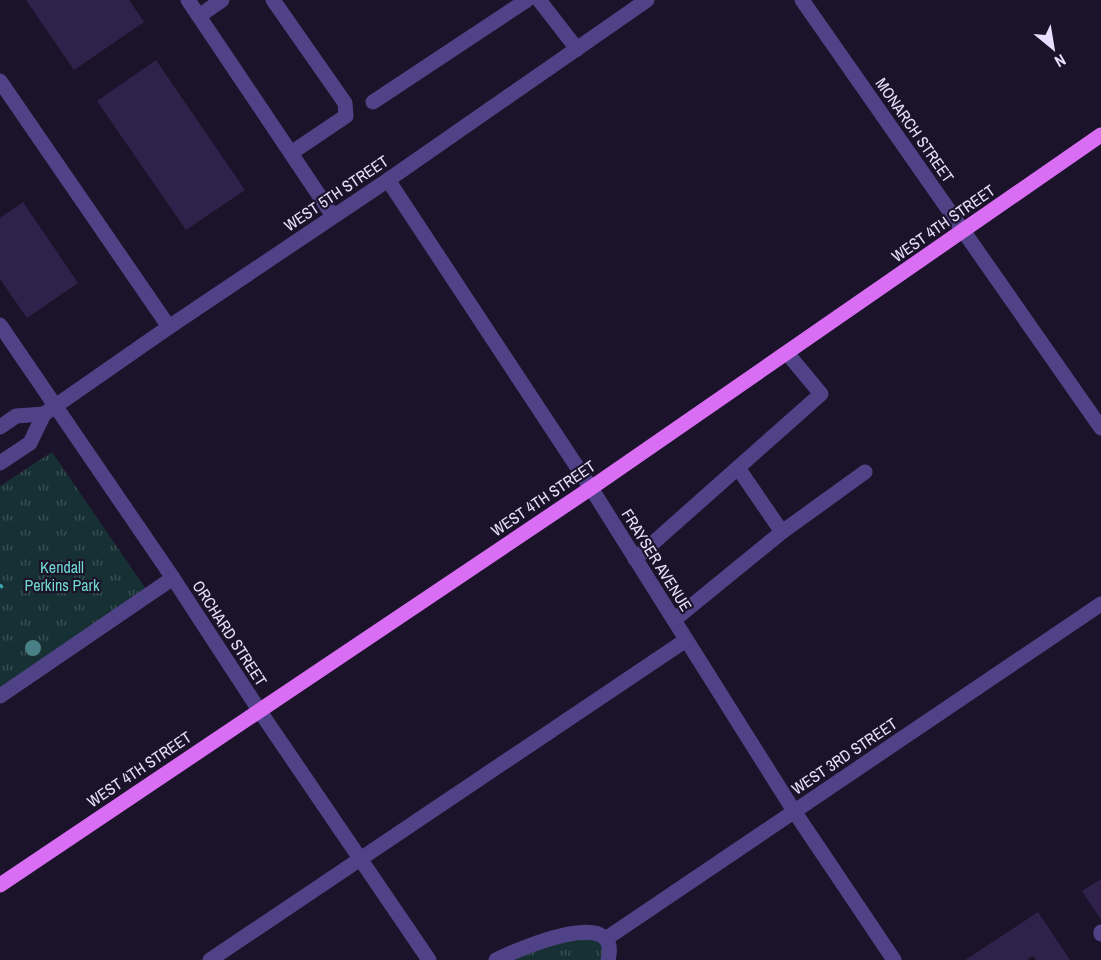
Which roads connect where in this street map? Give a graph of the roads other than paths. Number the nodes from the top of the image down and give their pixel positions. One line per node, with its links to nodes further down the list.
1 (188, 0): 8 (street)
2 (222, 0): 8 (street)
3 (273, 0): 13 (street)
4 (527, 0): 11 (street)
5 (539, 0): 9 (street)
6 (647, 0): 9 (street, WEST 5TH STREET)
7 (802, 0): 16 (street, MONARCH STREET)
8 (199, 16): 13 (street)
9 (577, 49): 14 (street, WEST 5TH STREET)
10 (0, 81): 18 (street)
11 (373, 102)
12 (1101, 135): 16 (main road, WEST 4TH STREET)
13 (291, 153): 15 (street)
14 (388, 180): 15 (street, WEST 5TH STREET); 26 (street, FRAYSER AVENUE)
15 (333, 216): 18 (street, WEST 5TH STREET)
16 (963, 232): 19 (main road, WEST 4TH STREET); 22 (street, MONARCH STREET)
17 (0, 325): 20 (street, ORCHARD STREET)
18 (169, 327): 20 (street, WEST 5TH STREET)
19 (787, 353): 24 (street); 26 (main road, WEST 4TH STREET)
20 (50, 410): 21 (street, WEST 5TH STREET); 23 (street, WEST 5TH STREET); 29 (street, ORCHARD STREET)
21 (0, 427)
22 (1101, 428)
23 (0, 463)
24 (738, 468): 27 (street); 28 (street)
25 (865, 472): 27 (street)
26 (591, 488): 28 (street, FRAYSER AVENUE); 34 (main road, WEST 4TH STREET)
27 (782, 532): 31 (street)
28 (635, 559): 31 (street, FRAYSER AVENUE)
29 (173, 578): 33 (street); 34 (street, ORCHARD STREET)
30 (1101, 604): 35 (street, WEST 3RD STREET)
31 (674, 620): 32 (street, FRAYSER AVENUE)
32 (686, 640): 35 (street, FRAYSER AVENUE); 36 (street)
33 (0, 696)
34 (259, 710): 36 (street, ORCHARD STREET); 37 (main road, WEST 4TH STREET)
35 (794, 811): 38 (street, WEST 3RD STREET); 43 (street, FRAYSER AVENUE)
36 (360, 858): 39 (street); 40 (street, ORCHARD STREET)
37 (0, 885)
38 (607, 939): 41 (street); 42 (street)
39 (210, 960)
40 (429, 960)
41 (496, 960)
42 (608, 960)
43 (894, 960)

